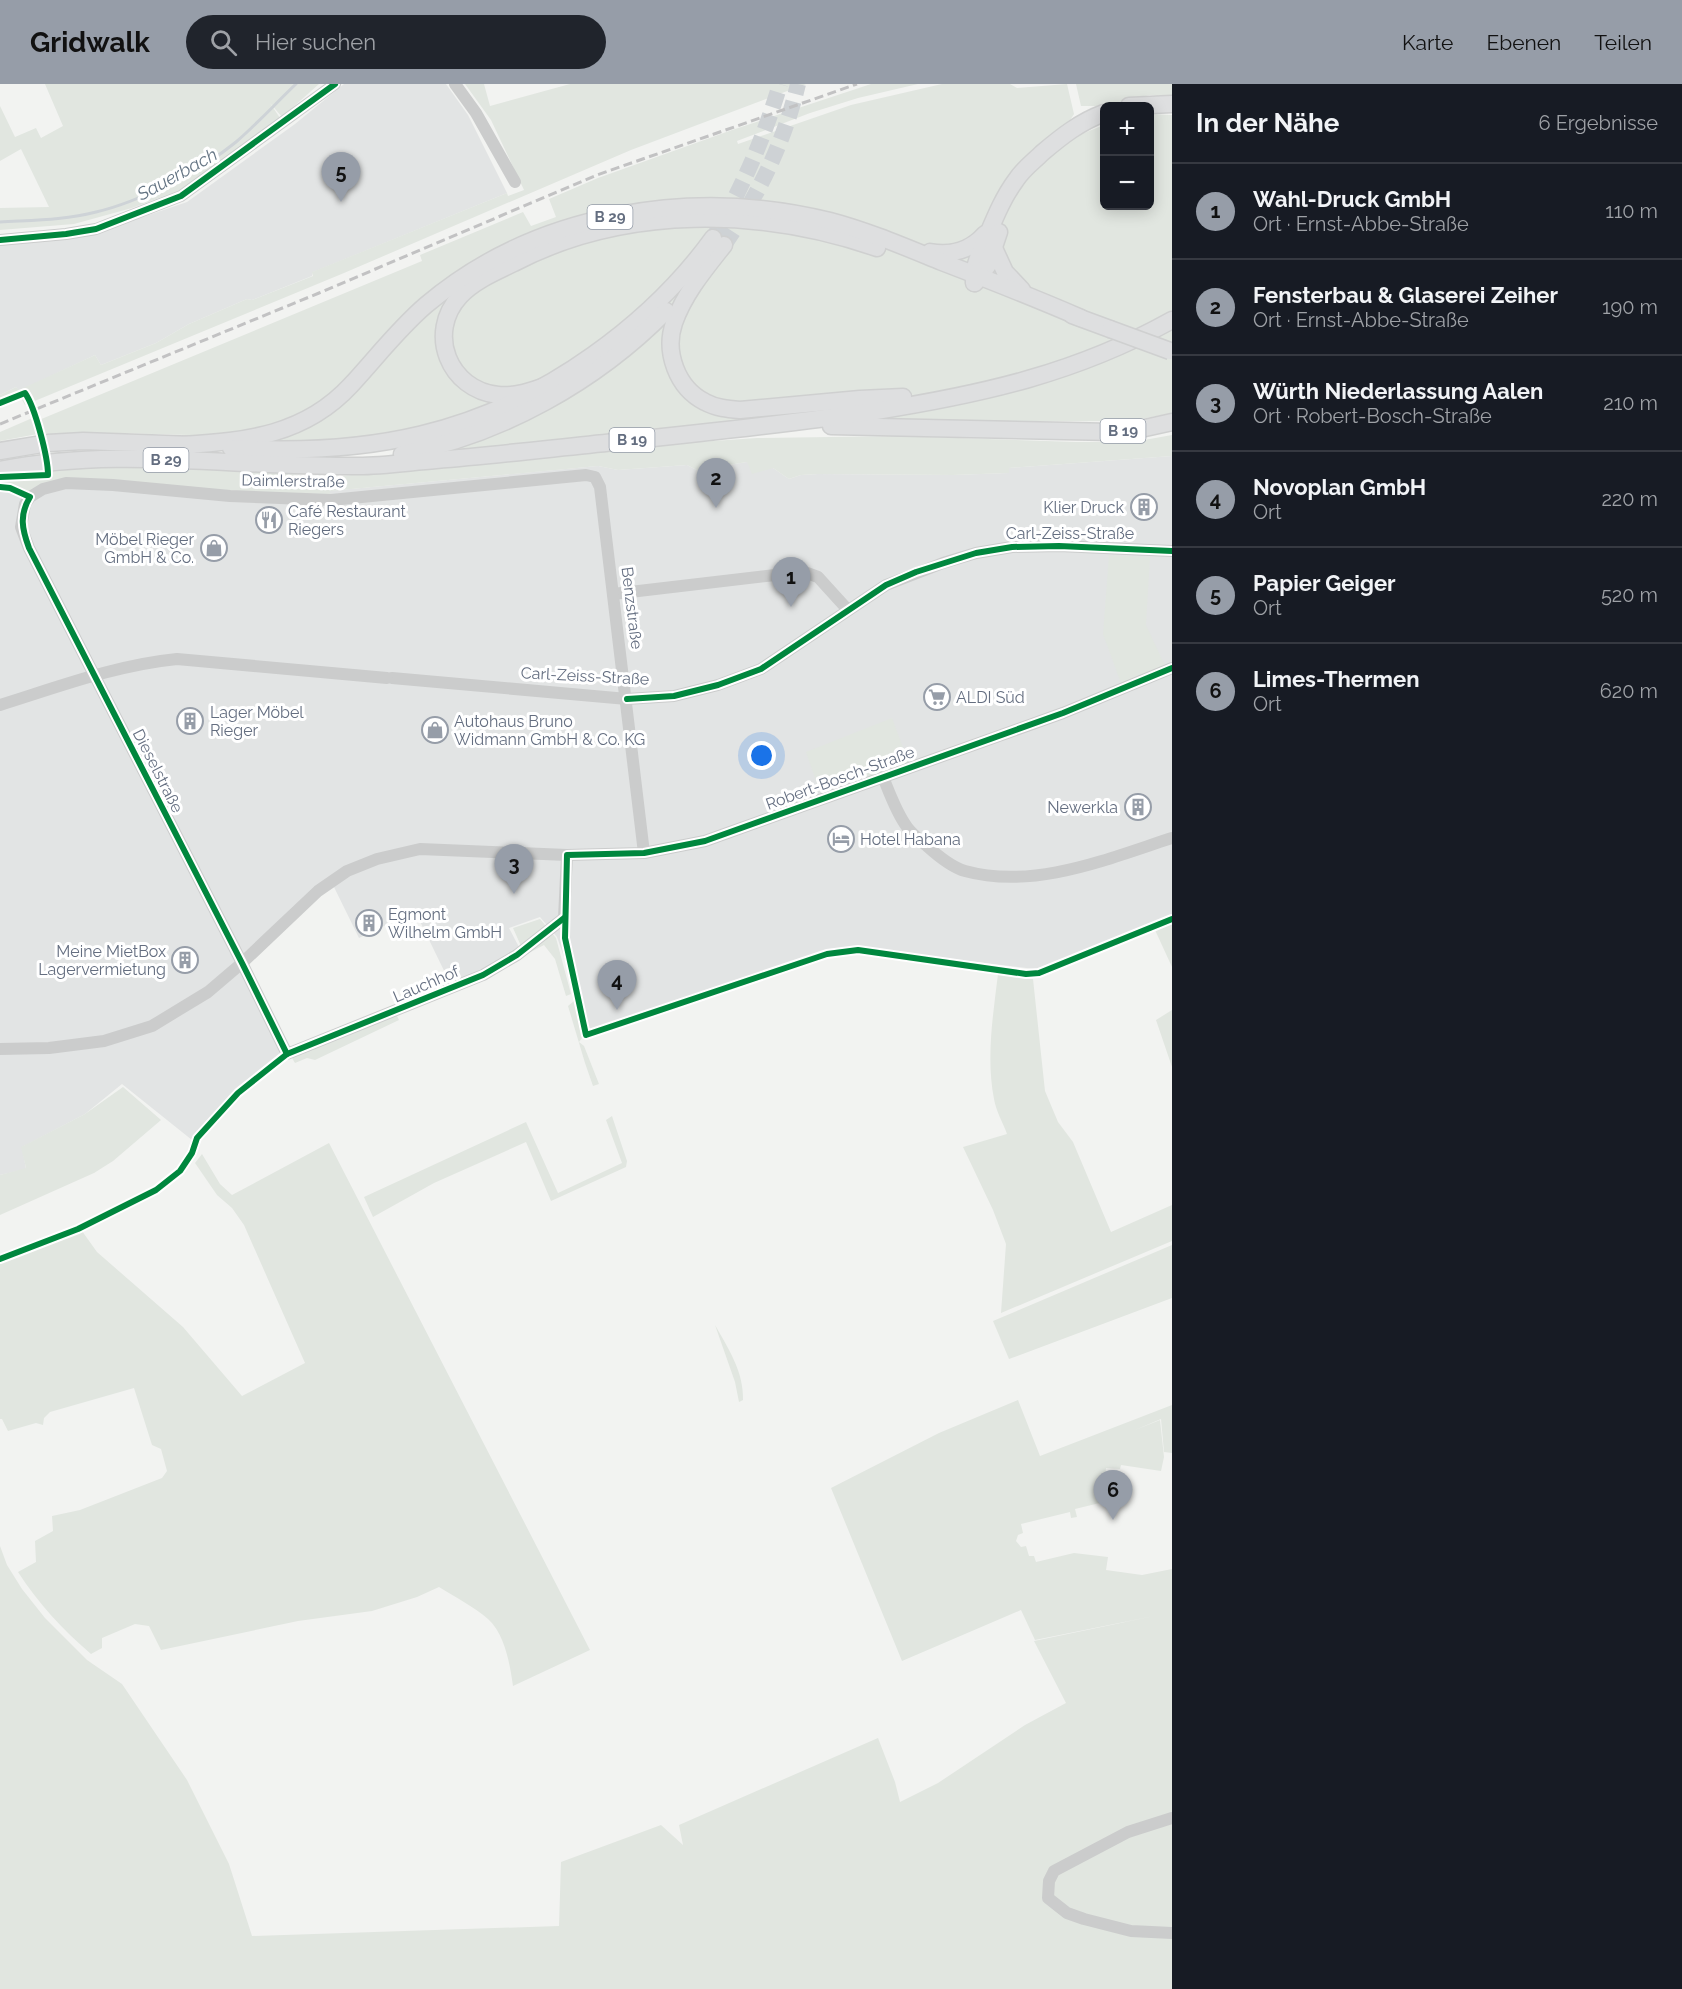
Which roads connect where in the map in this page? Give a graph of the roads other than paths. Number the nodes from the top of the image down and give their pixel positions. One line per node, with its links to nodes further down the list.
1 (335, 84): 9 (street)
2 (454, 84): 7 (street)
3 (1154, 103): 4 (highway)
4 (1172, 104)
5 (1100, 115): 6 (highway)
6 (1043, 153): 8 (highway); 11 (highway)
7 (515, 182)
8 (990, 229): 10 (highway); 13 (highway)
9 (0, 240)
10 (892, 242): 13 (highway, B 29); 22 (highway, B 29)
11 (994, 248): 13 (highway); 14 (highway)
12 (705, 269): 18 (highway, B 29); 19 (highway); 24 (highway, B 29)
13 (976, 279): 14 (highway, B 29); 15 (highway); 18 (highway)
14 (1027, 295): 15 (highway)
15 (1081, 318): 17 (highway, bridge)
16 (1172, 320): 19 (highway)
17 (1171, 352)
18 (551, 384): 22 (highway, B 29)
19 (1003, 387): 21 (highway)
20 (1172, 422): 21 (highway, B 19)
21 (783, 425): 24 (highway, B 19)
22 (183, 445): 23 (highway, B 29)
23 (0, 450)
24 (334, 465): 25 (highway, B 29)
25 (0, 470)
26 (595, 477): 27 (street, Daimlerstraße); 29 (street, Benzstraße)
27 (30, 497): 32 (street, Dieselstraße)
28 (1172, 551): 30 (street, Carl-Zeiss-Straße)
29 (613, 594): 30 (street); 33 (street, Benzstraße)
30 (848, 610): 33 (street, Carl-Zeiss-Straße)
31 (1172, 668): 35 (street, Robert-Bosch-Straße)
32 (93, 676): 33 (street, Carl-Zeiss-Straße); 34 (street, Carl-Zeiss-Straße); 39 (street, Dieselstraße)
33 (627, 699): 37 (street, Benzstraße)
34 (0, 705)
35 (883, 777): 36 (street); 37 (street, Robert-Bosch-Straße)
36 (1172, 838)
37 (644, 853): 38 (street, Robert-Bosch-Straße)
38 (567, 855): 39 (street, Robert-Bosch-Straße); 41 (street, Lauchhof)
39 (242, 963): 40 (street, Robert-Bosch-Straße); 41 (street, Dieselstraße)
40 (0, 1048)
41 (287, 1054)
42 (1172, 1818): 43 (street)
43 (1172, 1933)

